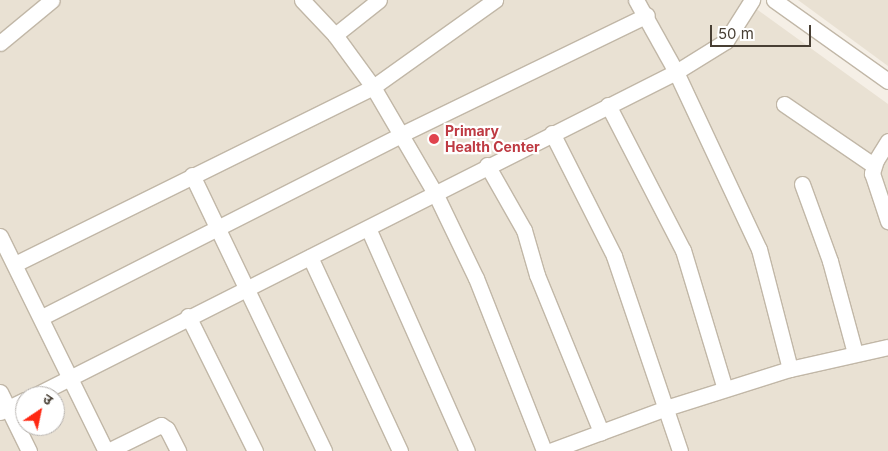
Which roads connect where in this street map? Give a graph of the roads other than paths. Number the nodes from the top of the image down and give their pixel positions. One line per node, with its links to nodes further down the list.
1 (52, 0): 10 (street)
2 (302, 0): 9 (street)
3 (379, 0): 9 (street)
4 (495, 0): 13 (street)
5 (636, 0): 8 (street)
6 (752, 0): 11 (street)
7 (774, 0): 12 (street)
8 (647, 15): 11 (street); 17 (street)
9 (335, 35): 13 (street)
10 (0, 43)
11 (676, 72): 15 (street); 35 (street)
12 (888, 81)
13 (373, 87): 17 (street); 21 (street)
14 (784, 104): 20 (street)
15 (608, 105): 16 (street); 38 (street)
16 (552, 133): 19 (street); 40 (street)
17 (402, 134): 23 (street); 25 (street)
18 (888, 141): 20 (street)
19 (487, 165): 23 (street); 42 (street)
20 (873, 165): 24 (street)
21 (192, 175): 25 (street); 29 (street)
22 (802, 184): 34 (street)
23 (436, 195): 26 (street); 50 (street)
24 (888, 221)
25 (219, 228): 30 (street); 32 (street)
26 (368, 228): 28 (street); 49 (street)
27 (0, 236): 29 (street)
28 (310, 257): 30 (street); 48 (street)
29 (15, 264): 32 (street)
30 (247, 288): 31 (street); 47 (street)
31 (188, 316): 36 (street); 46 (street)
32 (42, 317): 36 (street)
33 (888, 347): 34 (street)
34 (855, 353): 35 (street)
35 (790, 369): 38 (street)
36 (69, 379): 37 (street); 44 (street)
37 (55, 386)
38 (725, 389): 40 (street)
39 (0, 392): 41 (street)
40 (666, 408): 42 (street); 52 (street)
41 (4, 410): 43 (street)
42 (601, 432): 51 (street)
43 (29, 451)
44 (107, 451): 45 (street)
45 (178, 451)
46 (255, 451)
47 (324, 451)
48 (400, 451)
49 (467, 451)
50 (544, 451)
51 (550, 451)
52 (680, 451)

